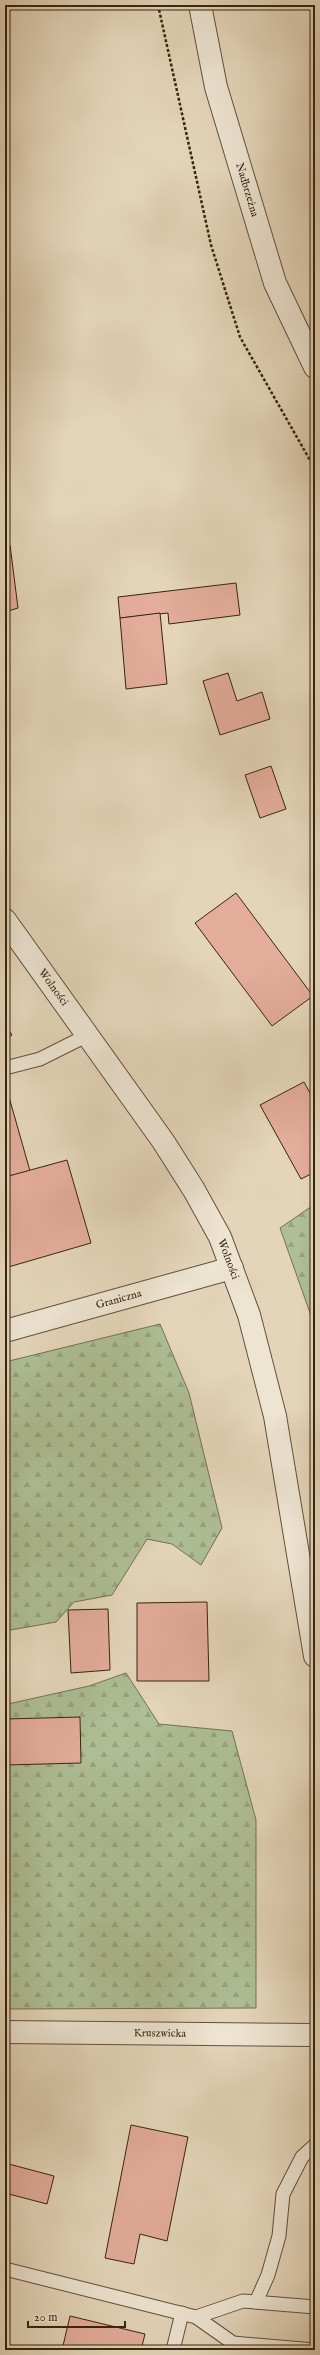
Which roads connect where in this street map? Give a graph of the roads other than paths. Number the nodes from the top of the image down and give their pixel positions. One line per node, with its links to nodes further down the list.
1 (200, 5): 2 (street, Nadbrzeżna)
2 (315, 367)
3 (5, 920): 4 (street, Wolności)
4 (88, 1035): 5 (lane); 6 (street, Wolności)
5 (5, 1068)
6 (232, 1268): 7 (street, Graniczna); 8 (street, Wolności)
7 (5, 1331)
8 (315, 1656)
9 (5, 2032): 10 (street, Kruszwicka)
10 (315, 2035)
11 (315, 2145): 13 (lane)
12 (5, 2269): 15 (lane)
13 (256, 2302): 14 (lane); 16 (lane)
14 (315, 2307)
15 (182, 2314): 16 (lane); 17 (lane)
16 (196, 2317): 18 (lane)
17 (173, 2350)
18 (315, 2350)

